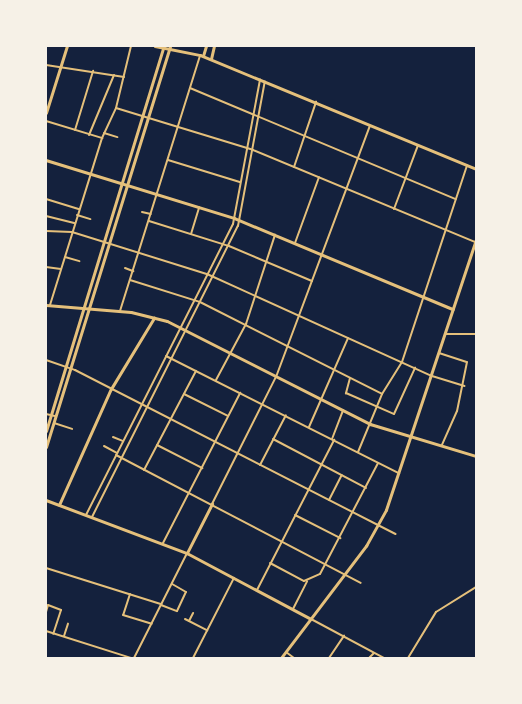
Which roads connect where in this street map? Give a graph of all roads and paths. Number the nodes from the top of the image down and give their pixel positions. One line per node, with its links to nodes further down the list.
1 (67, 46): 11 (street)
2 (132, 46): 14 (street)
3 (155, 46): 6 (street)
4 (206, 46): 8 (street)
5 (214, 46): 9 (street)
6 (164, 47): 7 (street); 22 (main road)
7 (169, 47): 8 (street); 23 (main road)
8 (201, 55): 9 (street); 17 (street)
9 (211, 59): 15 (street)
10 (46, 65): 11 (street)
11 (60, 67): 12 (street); 20 (street)
12 (93, 71): 13 (street); 28 (street)
13 (114, 75): 14 (street); 30 (street)
14 (124, 77): 19 (street)
15 (260, 79): 16 (street); 21 (street)
16 (265, 81): 18 (street); 24 (street)
17 (190, 88): 21 (street); 27 (street)
18 (316, 102): 26 (street); 31 (street)
19 (116, 108): 22 (street); 29 (street)
20 (46, 113)
21 (253, 114): 24 (street); 35 (street)
22 (142, 116): 23 (street); 47 (main road)
23 (148, 117): 27 (street); 48 (main road)
24 (259, 117): 31 (street); 36 (street)
25 (46, 121): 28 (street)
26 (370, 125): 34 (street); 37 (street)
27 (178, 127): 35 (street); 39 (street)
28 (75, 130): 30 (street)
29 (104, 133): 32 (street); 33 (street)
30 (89, 135): 33 (street)
31 (305, 135): 37 (street); 41 (street)
32 (116, 137)
33 (102, 138): 43 (street)
34 (418, 145): 40 (street); 45 (street)
35 (247, 148): 36 (street); 46 (street)
36 (253, 150): 41 (street); 62 (street)
37 (357, 158): 45 (street); 49 (street)
38 (46, 160): 43 (street)
39 (168, 160): 46 (street); 50 (street)
40 (467, 165): 42 (street); 52 (street)
41 (294, 167): 44 (street)
42 (476, 169)
43 (90, 174): 47 (street); 54 (street)
44 (319, 177): 49 (street); 72 (street)
45 (406, 178): 52 (street); 55 (street)
46 (240, 182): 60 (street)
47 (122, 184): 48 (street); 71 (main road)
48 (127, 185): 50 (street); 73 (main road)
49 (346, 189): 55 (street); 77 (street)
50 (157, 194): 53 (street); 57 (street)
51 (46, 198): 54 (street)
52 (456, 199): 65 (street)
53 (199, 207): 60 (street); 68 (street)
54 (79, 208): 58 (street)
55 (394, 208): 65 (street)
56 (142, 212): 57 (street)
57 (151, 214): 63 (street)
58 (77, 215): 61 (street); 64 (street)
59 (46, 216): 64 (street)
60 (234, 218): 62 (street); 74 (street)
61 (90, 219)
62 (240, 220): 69 (street); 75 (street)
63 (149, 221): 68 (street); 76 (street)
64 (75, 223): 67 (street)
65 (446, 230): 70 (street); 90 (street)
66 (46, 232): 67 (street)
67 (72, 232): 71 (street); 78 (street)
68 (191, 234): 74 (street)
69 (275, 235): 72 (street); 80 (street)
70 (476, 241): 96 (street)
71 (104, 242): 73 (street); 94 (main road)
72 (295, 243): 77 (street)
73 (109, 244): 76 (street); 95 (main road)
74 (222, 244): 75 (street); 85 (street)
75 (228, 246): 80 (street); 86 (street)
76 (139, 253): 84 (street); 85 (street)
77 (323, 255): 88 (street); 90 (street)
78 (65, 257): 79 (street); 83 (street)
79 (79, 261)
80 (264, 261): 88 (street); 89 (street)
81 (46, 267): 83 (street)
82 (125, 268): 84 (street)
83 (61, 269): 93 (street)
84 (133, 271): 87 (street)
85 (207, 274): 86 (street); 91 (street)
86 (213, 276): 89 (street); 92 (street)
87 (130, 280): 91 (street); 97 (street)
88 (312, 281): 98 (street)
89 (254, 295): 98 (street); 100 (street)
90 (424, 296): 96 (street); 112 (street)
91 (194, 300): 92 (street); 101 (street)
92 (200, 302): 100 (street); 102 (street)
93 (48, 305): 94 (main road)
94 (83, 308): 95 (main road); 113 (main road)
95 (89, 309): 97 (main road); 114 (main road)
96 (453, 309): 103 (street)
97 (120, 311): 99 (main road)
98 (299, 315): 105 (street); 106 (street)
99 (154, 318): 101 (main road); 123 (street)
100 (246, 324): 106 (street); 107 (street)
101 (180, 328): 102 (main road); 109 (street)
102 (186, 330): 107 (main road); 110 (street)
103 (445, 334): 104 (street); 108 (street)
104 (476, 334)
105 (348, 338): 112 (street); 116 (street)
106 (288, 346): 116 (street); 118 (street)
107 (230, 352): 118 (main road); 121 (street)
108 (439, 353): 119 (street); 122 (street)
109 (166, 356): 110 (street); 129 (street)
110 (172, 358): 117 (street); 130 (street)
111 (46, 360): 113 (street)
112 (402, 362): 115 (street); 126 (street)
113 (66, 367): 114 (street); 134 (main road)
114 (70, 368): 123 (street); 135 (main road)
115 (415, 368): 119 (street); 131 (street)
116 (335, 370): 120 (street); 127 (street)
117 (196, 371): 121 (street); 125 (street)
118 (276, 376): 127 (main road); 128 (street)
119 (432, 376): 122 (street); 145 (street)
120 (350, 378): 126 (street); 131 (street)
121 (216, 380): 124 (street)
122 (464, 386): 152 (street)
123 (111, 389): 129 (street); 172 (street)
124 (240, 392): 128 (street); 136 (street)
125 (184, 394): 136 (street); 138 (street)
126 (382, 394): 131 (street)
127 (323, 401): 132 (main road); 141 (street)
128 (263, 404): 137 (street); 156 (street)
129 (141, 405): 130 (street); 148 (street)
130 (147, 408): 138 (street); 158 (street)
131 (377, 408): 140 (street)
132 (343, 410): 140 (main road); 147 (street)
133 (46, 414): 134 (street)
134 (51, 415): 135 (street); 143 (main road)
135 (55, 416): 139 (main road)
136 (228, 416): 149 (street)
137 (286, 416): 141 (street); 146 (street)
138 (170, 420): 149 (street); 150 (street)
139 (53, 423): 142 (street); 153 (main road)
140 (370, 424): 145 (main road); 154 (street)
141 (309, 427): 147 (street)
142 (72, 429)
143 (46, 431)
144 (113, 437): 148 (street)
145 (411, 438): 152 (main road); 164 (street)
146 (274, 439): 160 (street); 161 (street)
147 (333, 440): 154 (street); 160 (street)
148 (123, 441): 155 (street)
149 (215, 442): 156 (street); 162 (street)
150 (157, 445): 162 (street); 163 (street)
151 (104, 446): 155 (street)
152 (442, 446): 157 (main road)
153 (46, 447)
154 (358, 452): 159 (street)
155 (117, 454): 158 (street); 174 (street)
156 (238, 454): 161 (street); 171 (street)
157 (476, 456)
158 (122, 458): 163 (street); 176 (street)
159 (378, 463): 164 (street); 166 (street)
160 (321, 464): 165 (street); 167 (street)
161 (260, 465): 167 (street)
162 (202, 468): 168 (street)
163 (144, 470): 168 (street)
164 (400, 473): 177 (street)
165 (342, 475): 166 (street); 170 (street)
166 (366, 488): 173 (street)
167 (308, 490): 170 (street); 175 (street)
168 (189, 492): 171 (street); 181 (street)
169 (46, 500): 172 (street)
170 (330, 500): 173 (street)
171 (212, 504): 180 (street); 182 (street)
172 (59, 505): 174 (street)
173 (353, 512): 177 (street); 179 (street)
174 (86, 515): 176 (street)
175 (295, 515): 179 (street); 180 (street)
176 (92, 518): 181 (street)
177 (378, 526): 178 (street); 186 (street)
178 (395, 534)
179 (340, 538): 184 (street)
180 (282, 540): 183 (street); 184 (street)
181 (163, 543): 182 (street)
182 (187, 553): 187 (street); 190 (street)
183 (270, 563): 188 (street); 192 (street)
184 (327, 563): 186 (street); 188 (street)
185 (46, 568): 193 (street)
186 (346, 572): 189 (street); 199 (street)
187 (234, 578): 192 (street); 203 (street)
188 (307, 581): 195 (street)
189 (361, 583)
190 (172, 584): 194 (street); 194 (street)
191 (476, 588): 217 (street)
192 (257, 590): 195 (street)
193 (130, 594): 194 (street); 202 (street)
194 (161, 605): 202 (street)
195 (292, 609): 199 (street)
196 (46, 612): 205 (street)
197 (193, 613): 200 (street)
198 (186, 619): 200 (street)
199 (311, 619): 206 (street); 208 (street)
200 (189, 621): 203 (street)
201 (68, 624): 207 (street)
202 (152, 624): 210 (street)
203 (207, 630): 211 (street)
204 (46, 631): 205 (street)
205 (53, 634): 207 (street)
206 (344, 636): 209 (street); 214 (street)
207 (64, 637): 210 (street)
208 (286, 652): 212 (street); 213 (street)
209 (374, 653): 215 (street); 216 (street)
210 (133, 658)
211 (193, 658)
212 (281, 658)
213 (294, 658)
214 (329, 658)
215 (369, 658)
216 (384, 658)
217 (408, 658)

